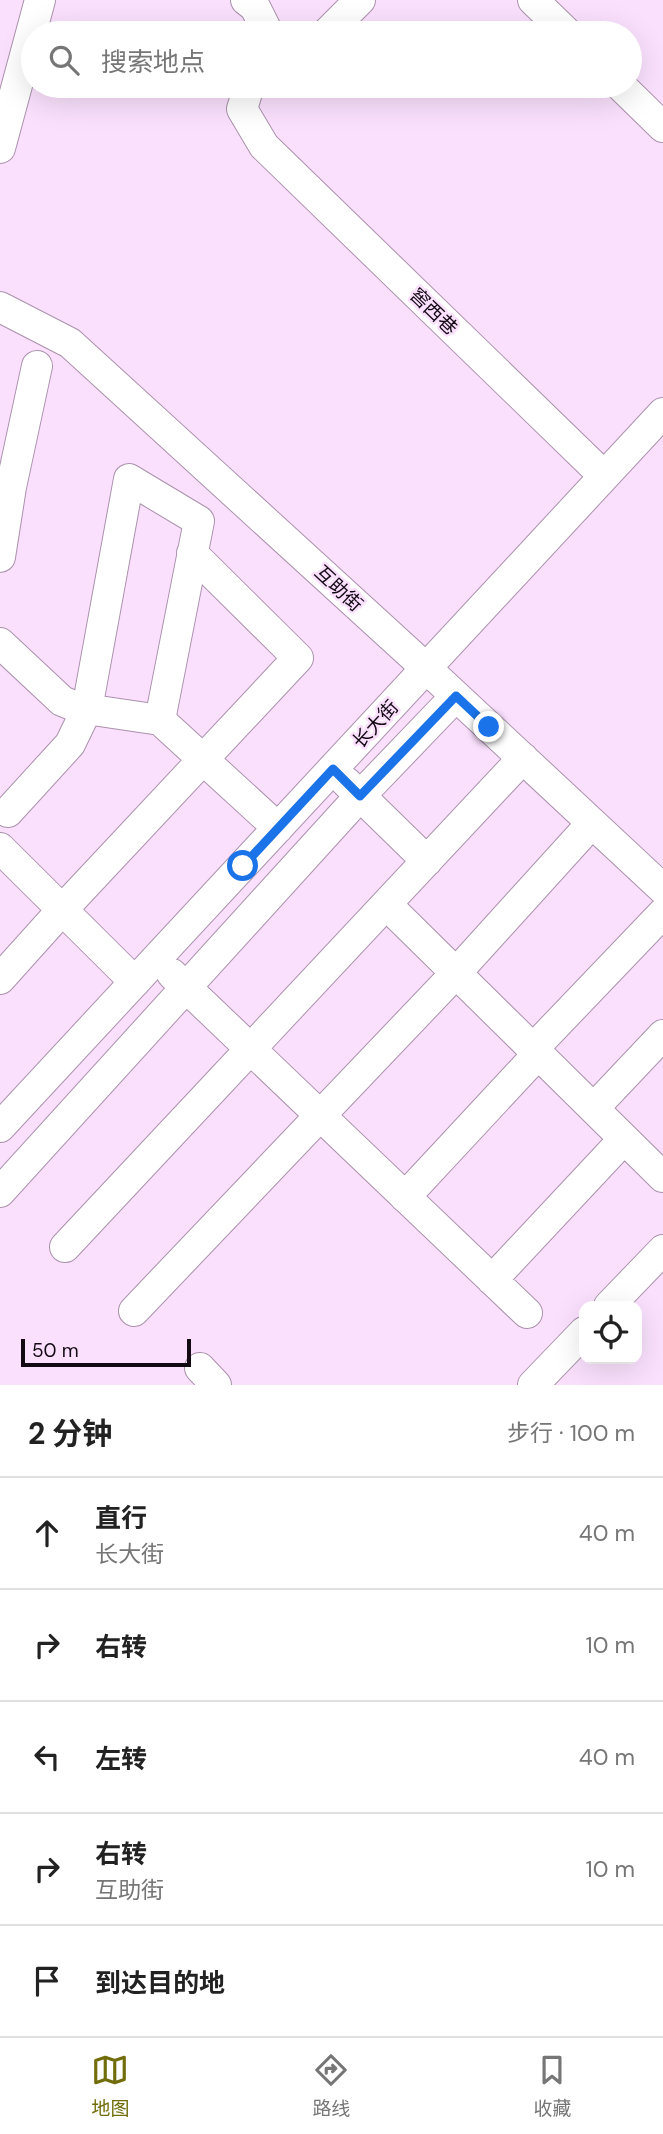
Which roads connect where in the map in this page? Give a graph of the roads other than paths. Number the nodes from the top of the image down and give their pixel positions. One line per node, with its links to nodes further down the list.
1 (40, 0): 5 (street)
2 (246, 0): 6 (street)
3 (360, 0): 7 (street)
4 (533, 0): 8 (street)
5 (34, 21)
6 (262, 21)
7 (339, 21)
8 (555, 21)
9 (21, 70): 13 (street)
10 (245, 98): 17 (street, 窖西巷)
11 (633, 98): 12 (street)
12 (663, 127)
13 (0, 148)
14 (0, 307): 22 (street, 互助街)
15 (37, 366): 18 (street)
16 (663, 413): 17 (street, 长大街)
17 (604, 476): 22 (street, 长大街)
18 (6, 486): 20 (street)
19 (192, 553): 24 (street); 25 (street); 27 (street)
20 (0, 557)
21 (0, 643): 24 (street)
22 (427, 668): 23 (street, 互助街); 28 (street, 长大街)
23 (456, 696): 26 (street, 互助街); 29 (street)
24 (87, 709): 25 (street); 30 (street)
25 (160, 720): 27 (street)
26 (523, 758): 31 (street, 互助街); 34 (street)
27 (202, 759): 32 (street); 37 (street)
28 (333, 769): 29 (street); 32 (street, 长大街)
29 (360, 796): 34 (street); 43 (street)
30 (8, 812)
31 (592, 823): 35 (street, 互助街); 40 (street)
32 (278, 828): 39 (street, 长大街)
33 (0, 848): 37 (street)
34 (426, 861): 36 (street)
35 (663, 889)
36 (387, 905): 40 (street); 45 (street)
37 (62, 910): 41 (street); 42 (street)
38 (663, 913): 46 (street)
39 (156, 960): 42 (street, 长大街); 43 (street)
40 (456, 973): 46 (street); 48 (street)
41 (0, 979)
42 (135, 982): 50 (street, 长大街)
43 (186, 987): 45 (street); 52 (street)
44 (663, 1035): 49 (street)
45 (251, 1050): 48 (street); 54 (street)
46 (536, 1051): 49 (street); 53 (street)
47 (663, 1063): 49 (street)
48 (320, 1116): 53 (street); 58 (street)
49 (608, 1123): 51 (street); 56 (street)
50 (0, 1127)
51 (663, 1177)
52 (0, 1192)
53 (405, 1197): 56 (street)
54 (65, 1247)
55 (663, 1250): 57 (street)
56 (492, 1280): 59 (street)
57 (614, 1301)
58 (134, 1311)
59 (527, 1313)
60 (579, 1337): 61 (street)
61 (533, 1385)

